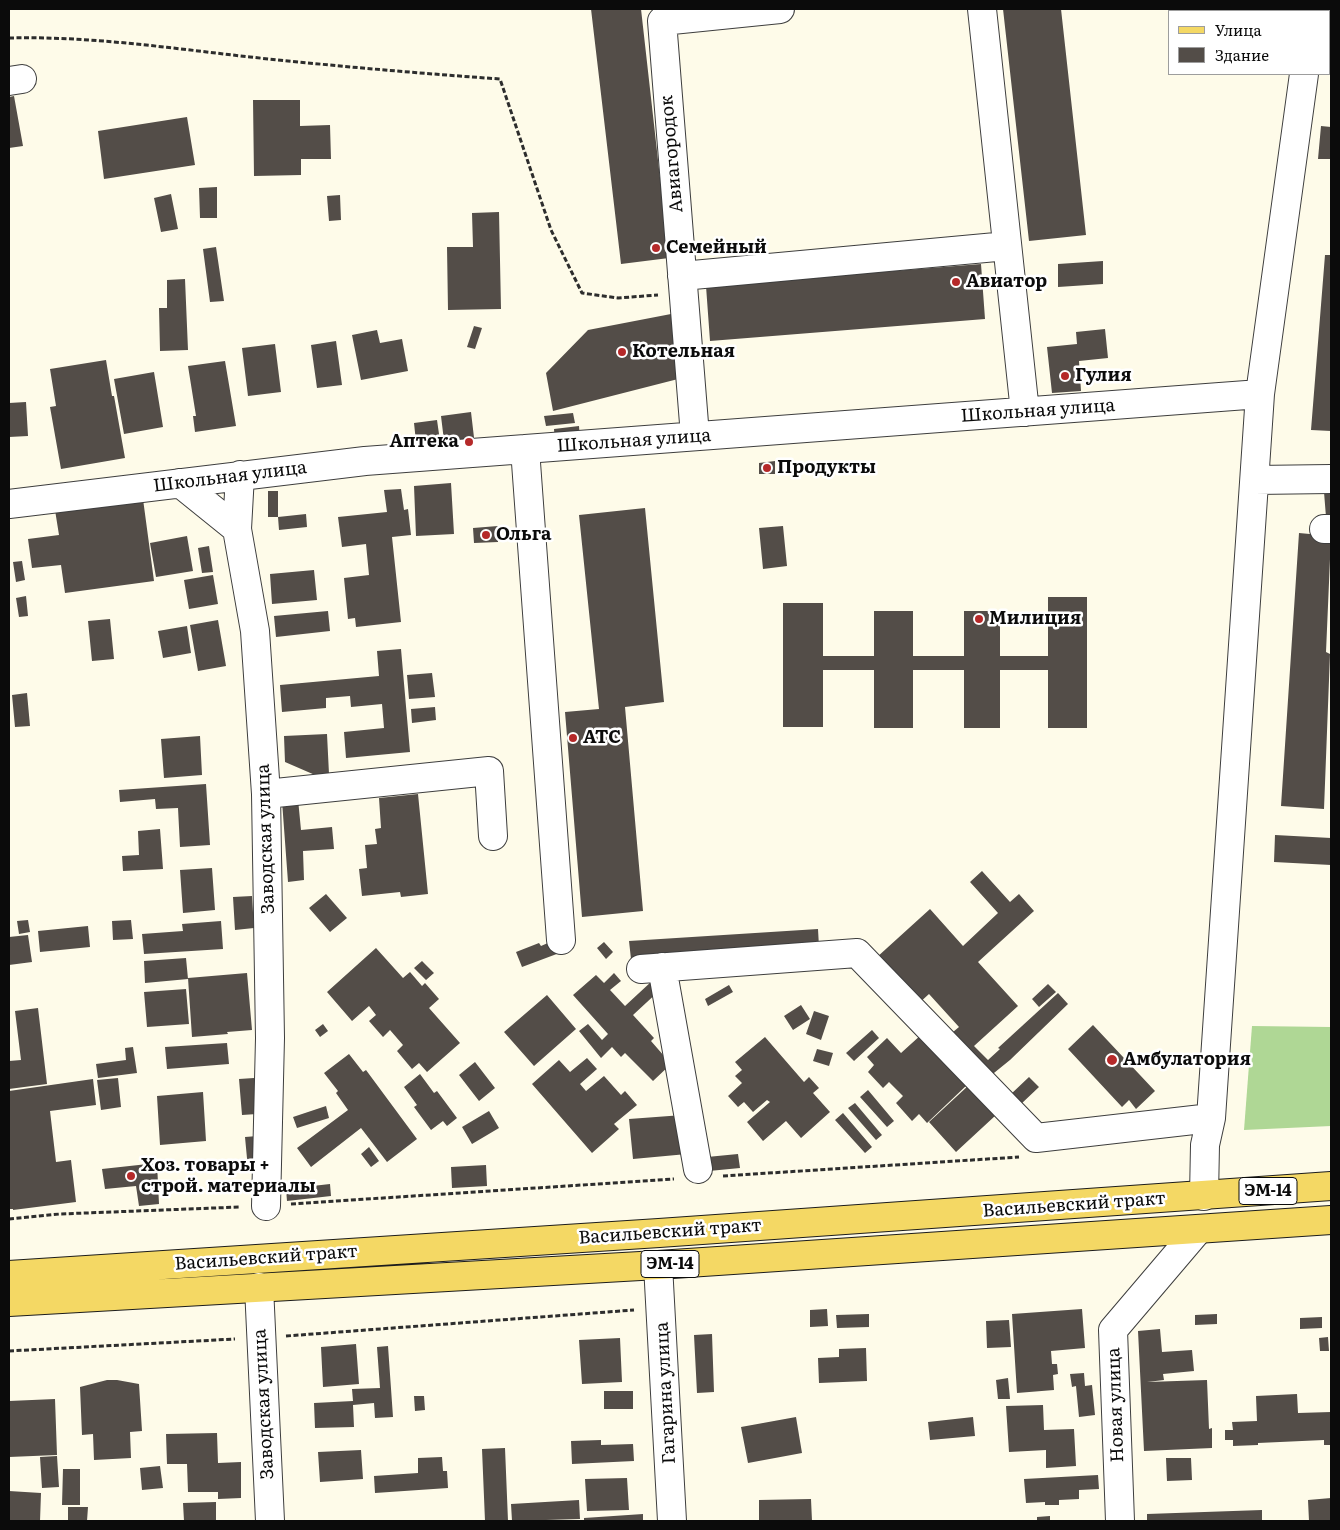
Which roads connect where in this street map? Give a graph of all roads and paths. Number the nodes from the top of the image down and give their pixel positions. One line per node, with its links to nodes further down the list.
1 (780, 9): 6 (street, Авиагородок)
2 (982, 9): 5 (street)
3 (9, 38): 6 (path)
4 (1304, 75): 7 (street)
5 (1007, 246): 6 (street); 8 (street)
6 (683, 284): 9 (street, Авиагородок)
7 (1260, 394): 8 (street, Школьная улица); 13 (street)
8 (1025, 412): 9 (street, Школьная улица)
9 (695, 436): 10 (street, Школьная улица)
10 (525, 449): 11 (street, Школьная улица); 19 (street)
11 (240, 475): 14 (street, Школьная улица); 16 (street, Заводская улица)
12 (1331, 479): 13 (street)
13 (1255, 480): 20 (street)
14 (180, 483): 15 (street, Школьная улица); 16 (street)
15 (9, 504)
16 (237, 529): 17 (street, Заводская улица)
17 (266, 794): 18 (street); 25 (street, Заводская улица)
18 (492, 836)
19 (561, 940)
20 (1210, 1118): 22 (street); 24 (street)
21 (1027, 1157): 22 (path)
22 (700, 1175): 25 (path)
23 (1331, 1186): 24 (main road, Васильевский тракт / ЭМ-14)
24 (1204, 1196): 30 (main road, Васильевский тракт / ЭМ-14)
25 (266, 1206): 26 (path)
26 (9, 1219)
27 (1331, 1223): 28 (main road, Васильевский тракт / ЭМ-14)
28 (1198, 1230): 29 (main road, Васильевский тракт / ЭМ-14); 38 (street, Новая улица)
29 (658, 1265): 31 (main road, Васильевский тракт / ЭМ-14); 33 (street, Гагарина улица)
30 (9, 1274)
31 (259, 1287): 32 (main road, Васильевский тракт / ЭМ-14); 34 (street, Заводская улица)
32 (9, 1302)
33 (661, 1308): 34 (path); 37 (street, Гагарина улица)
34 (261, 1338): 35 (path); 36 (street, Заводская улица)
35 (9, 1351)
36 (270, 1521)
37 (672, 1521)
38 (1120, 1521)

